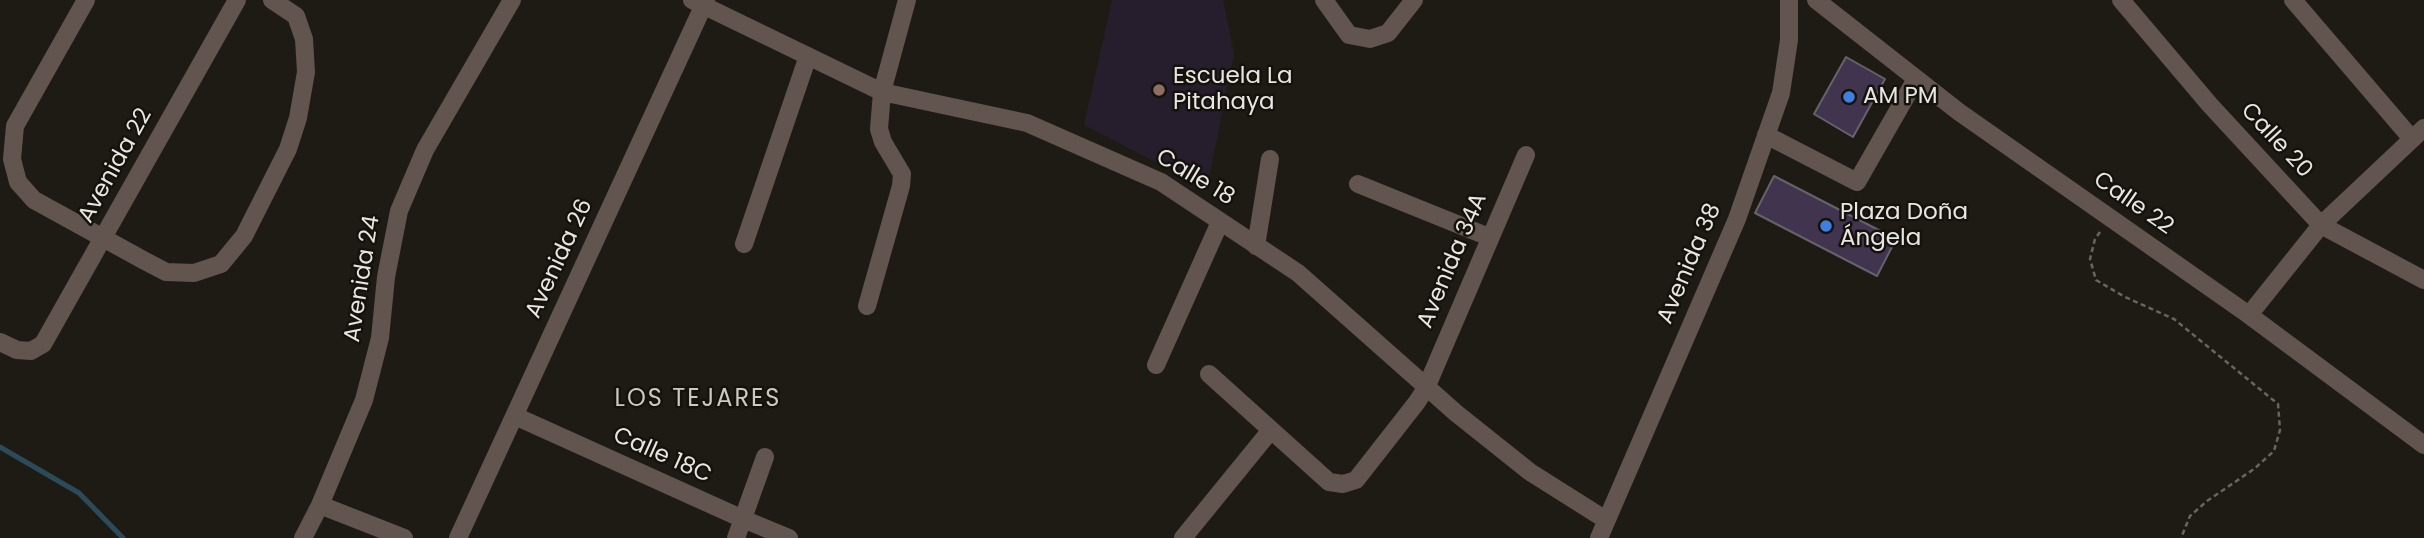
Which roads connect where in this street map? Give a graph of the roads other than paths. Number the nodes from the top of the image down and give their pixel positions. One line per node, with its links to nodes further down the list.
1 (86, 0): 24 (street)
2 (237, 0): 24 (street, Avenida 22)
3 (272, 0): 24 (street)
4 (512, 0): 38 (street, Avenida 24)
5 (907, 0): 15 (street)
6 (1324, 0): 7 (street)
7 (1414, 0)
8 (1789, 0): 17 (street, Avenida 38)
9 (1816, 0): 14 (street, Calle 22)
10 (2121, 0): 22 (street, Calle 20)
11 (2293, 0): 16 (street)
12 (701, 2): 13 (street, Calle 18); 34 (street, Avenida 26)
13 (808, 56): 15 (street, Calle 18); 25 (street)
14 (1916, 79): 17 (street); 29 (street, Calle 22)
15 (882, 92): 21 (street, Calle 18); 28 (street)
16 (2418, 134): 22 (street)
17 (1766, 135): 40 (street, Avenida 38)
18 (1525, 155): 23 (street, Avenida 34A)
19 (1270, 159): 26 (street)
20 (1358, 184): 23 (street)
21 (1220, 222): 26 (street, Calle 18); 31 (street)
22 (2321, 225): 27 (street, Calle 20); 29 (street)
23 (1489, 237): 33 (street, Avenida 34A)
24 (103, 239): 30 (street, Avenida 22)
25 (744, 244)
26 (1256, 246): 33 (street, Calle 18)
27 (2424, 280)
28 (867, 306)
29 (2249, 315): 36 (street, Calle 22)
30 (0, 342)
31 (1156, 365)
32 (1209, 374): 35 (street, Avenida 34A)
33 (1426, 388): 35 (street, Avenida 34A); 40 (street, Calle 18)
34 (514, 416): 39 (street, Calle 18C); 43 (street, Avenida 26)
35 (1271, 430): 46 (street)
36 (2424, 445)
37 (765, 457): 39 (street)
38 (320, 505): 41 (street, Avenida 24); 42 (street)
39 (743, 519): 44 (street); 45 (street, Calle 18C)
40 (1606, 520): 47 (street, Avenida 38)
41 (303, 538)
42 (404, 538)
43 (458, 538)
44 (736, 538)
45 (789, 538)
46 (1183, 538)
47 (1599, 538)

